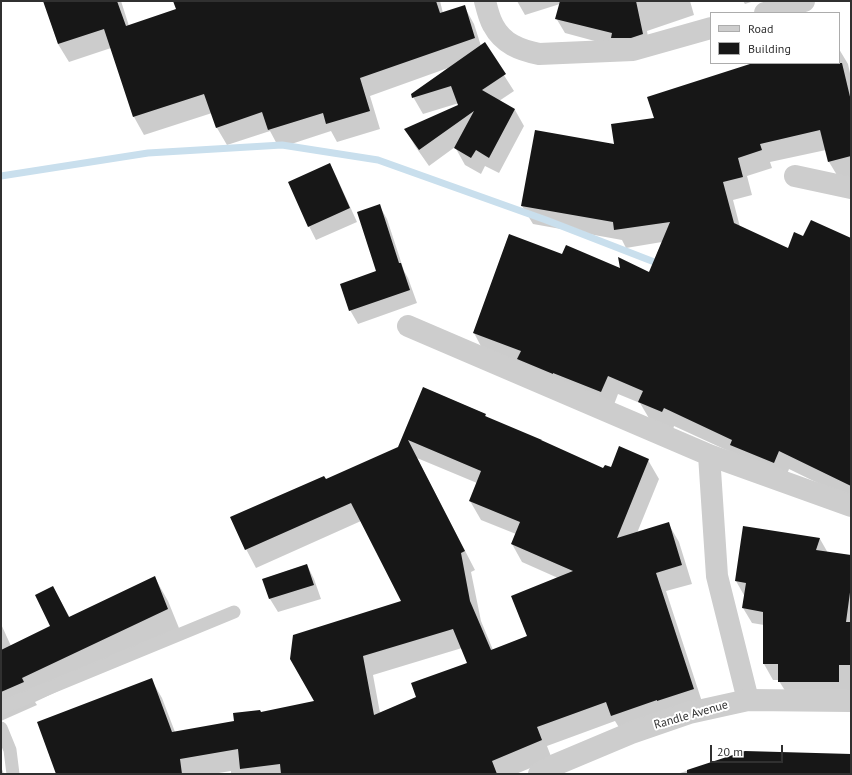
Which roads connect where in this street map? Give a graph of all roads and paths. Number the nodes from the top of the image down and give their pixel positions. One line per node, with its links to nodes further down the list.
1 (485, 1): 4 (street)
2 (804, 1): 3 (street)
3 (768, 12)
4 (710, 28)
5 (795, 176): 6 (street)
6 (851, 188)
7 (408, 326): 8 (street)
8 (709, 455): 9 (street); 11 (street)
9 (851, 506)
10 (234, 612): 13 (lane)
11 (748, 700): 12 (street, Randle Avenue); 16 (street, Randle Avenue)
12 (851, 701)
13 (1, 708)
14 (1, 728): 15 (lane)
15 (13, 774)
16 (540, 774)

